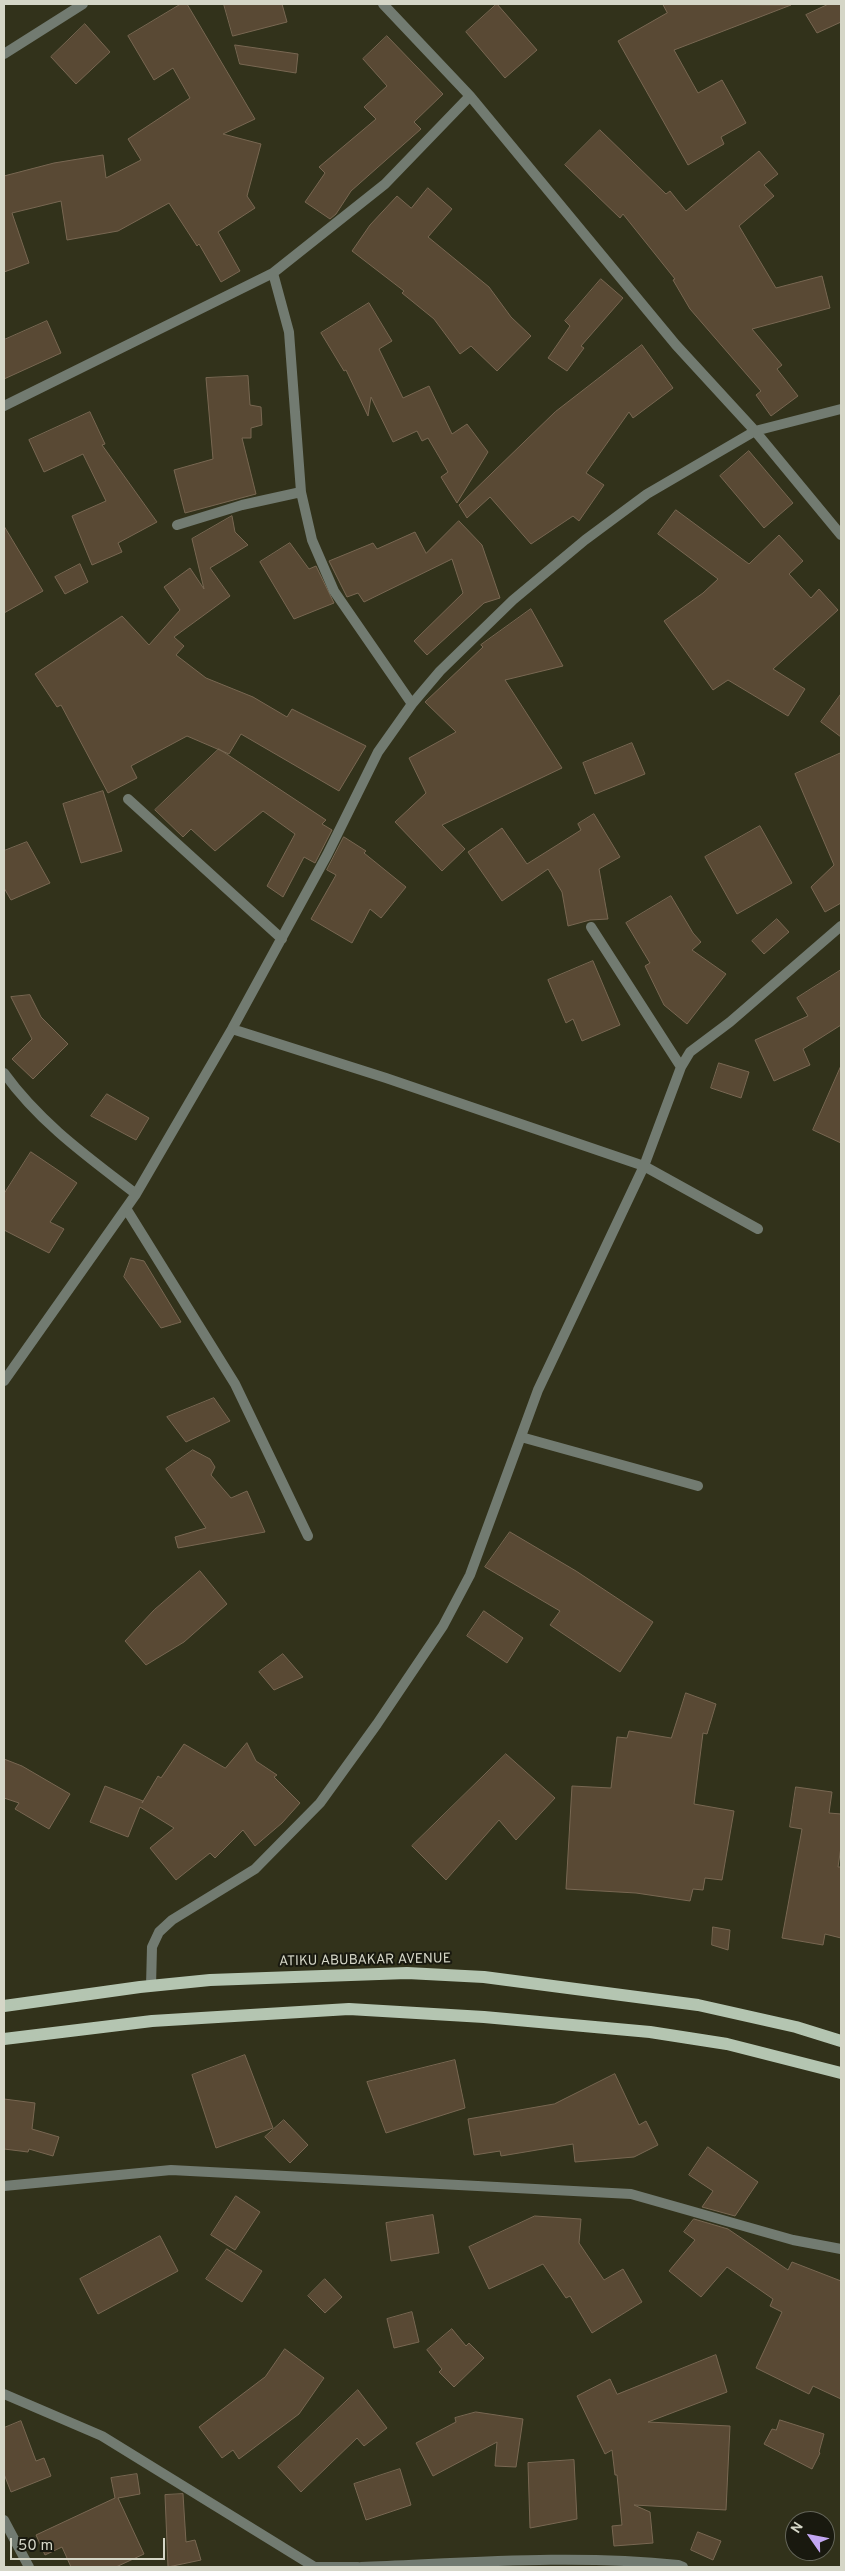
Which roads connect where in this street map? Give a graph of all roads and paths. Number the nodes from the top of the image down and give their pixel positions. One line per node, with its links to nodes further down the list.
1 (83, 4): 3 (street)
2 (384, 4): 4 (street)
3 (4, 54)
4 (470, 96): 5 (street); 8 (street)
5 (273, 273): 6 (street); 9 (street)
6 (4, 406)
7 (841, 409): 8 (street)
8 (755, 431): 11 (street); 12 (street)
9 (301, 492): 10 (street); 12 (street)
10 (177, 525)
11 (841, 535)
12 (412, 704): 16 (street)
13 (128, 799): 16 (street)
14 (841, 926): 18 (street)
15 (592, 927): 18 (street)
16 (282, 939): 17 (street)
17 (232, 1029): 20 (street); 21 (street)
18 (681, 1067): 20 (street)
19 (4, 1073): 21 (street)
20 (644, 1166): 23 (street); 25 (street)
21 (136, 1194): 22 (street)
22 (126, 1210): 24 (street); 27 (street)
23 (758, 1229)
24 (4, 1381)
25 (521, 1436): 26 (street); 28 (street)
26 (698, 1486)
27 (308, 1536)
28 (151, 1986): 29 (main road, ATIKU ABUBAKAR AVENUE); 31 (main road, ATIKU ABUBAKAR AVENUE)
29 (4, 2006)
30 (4, 2039): 32 (main road)
31 (841, 2041)
32 (841, 2073)
33 (4, 2186): 34 (street)
34 (841, 2250)
35 (4, 2394): 38 (street)
36 (4, 2520): 37 (street)
37 (29, 2567)
38 (310, 2567): 39 (street)
39 (359, 2567): 40 (street)
40 (683, 2567)

